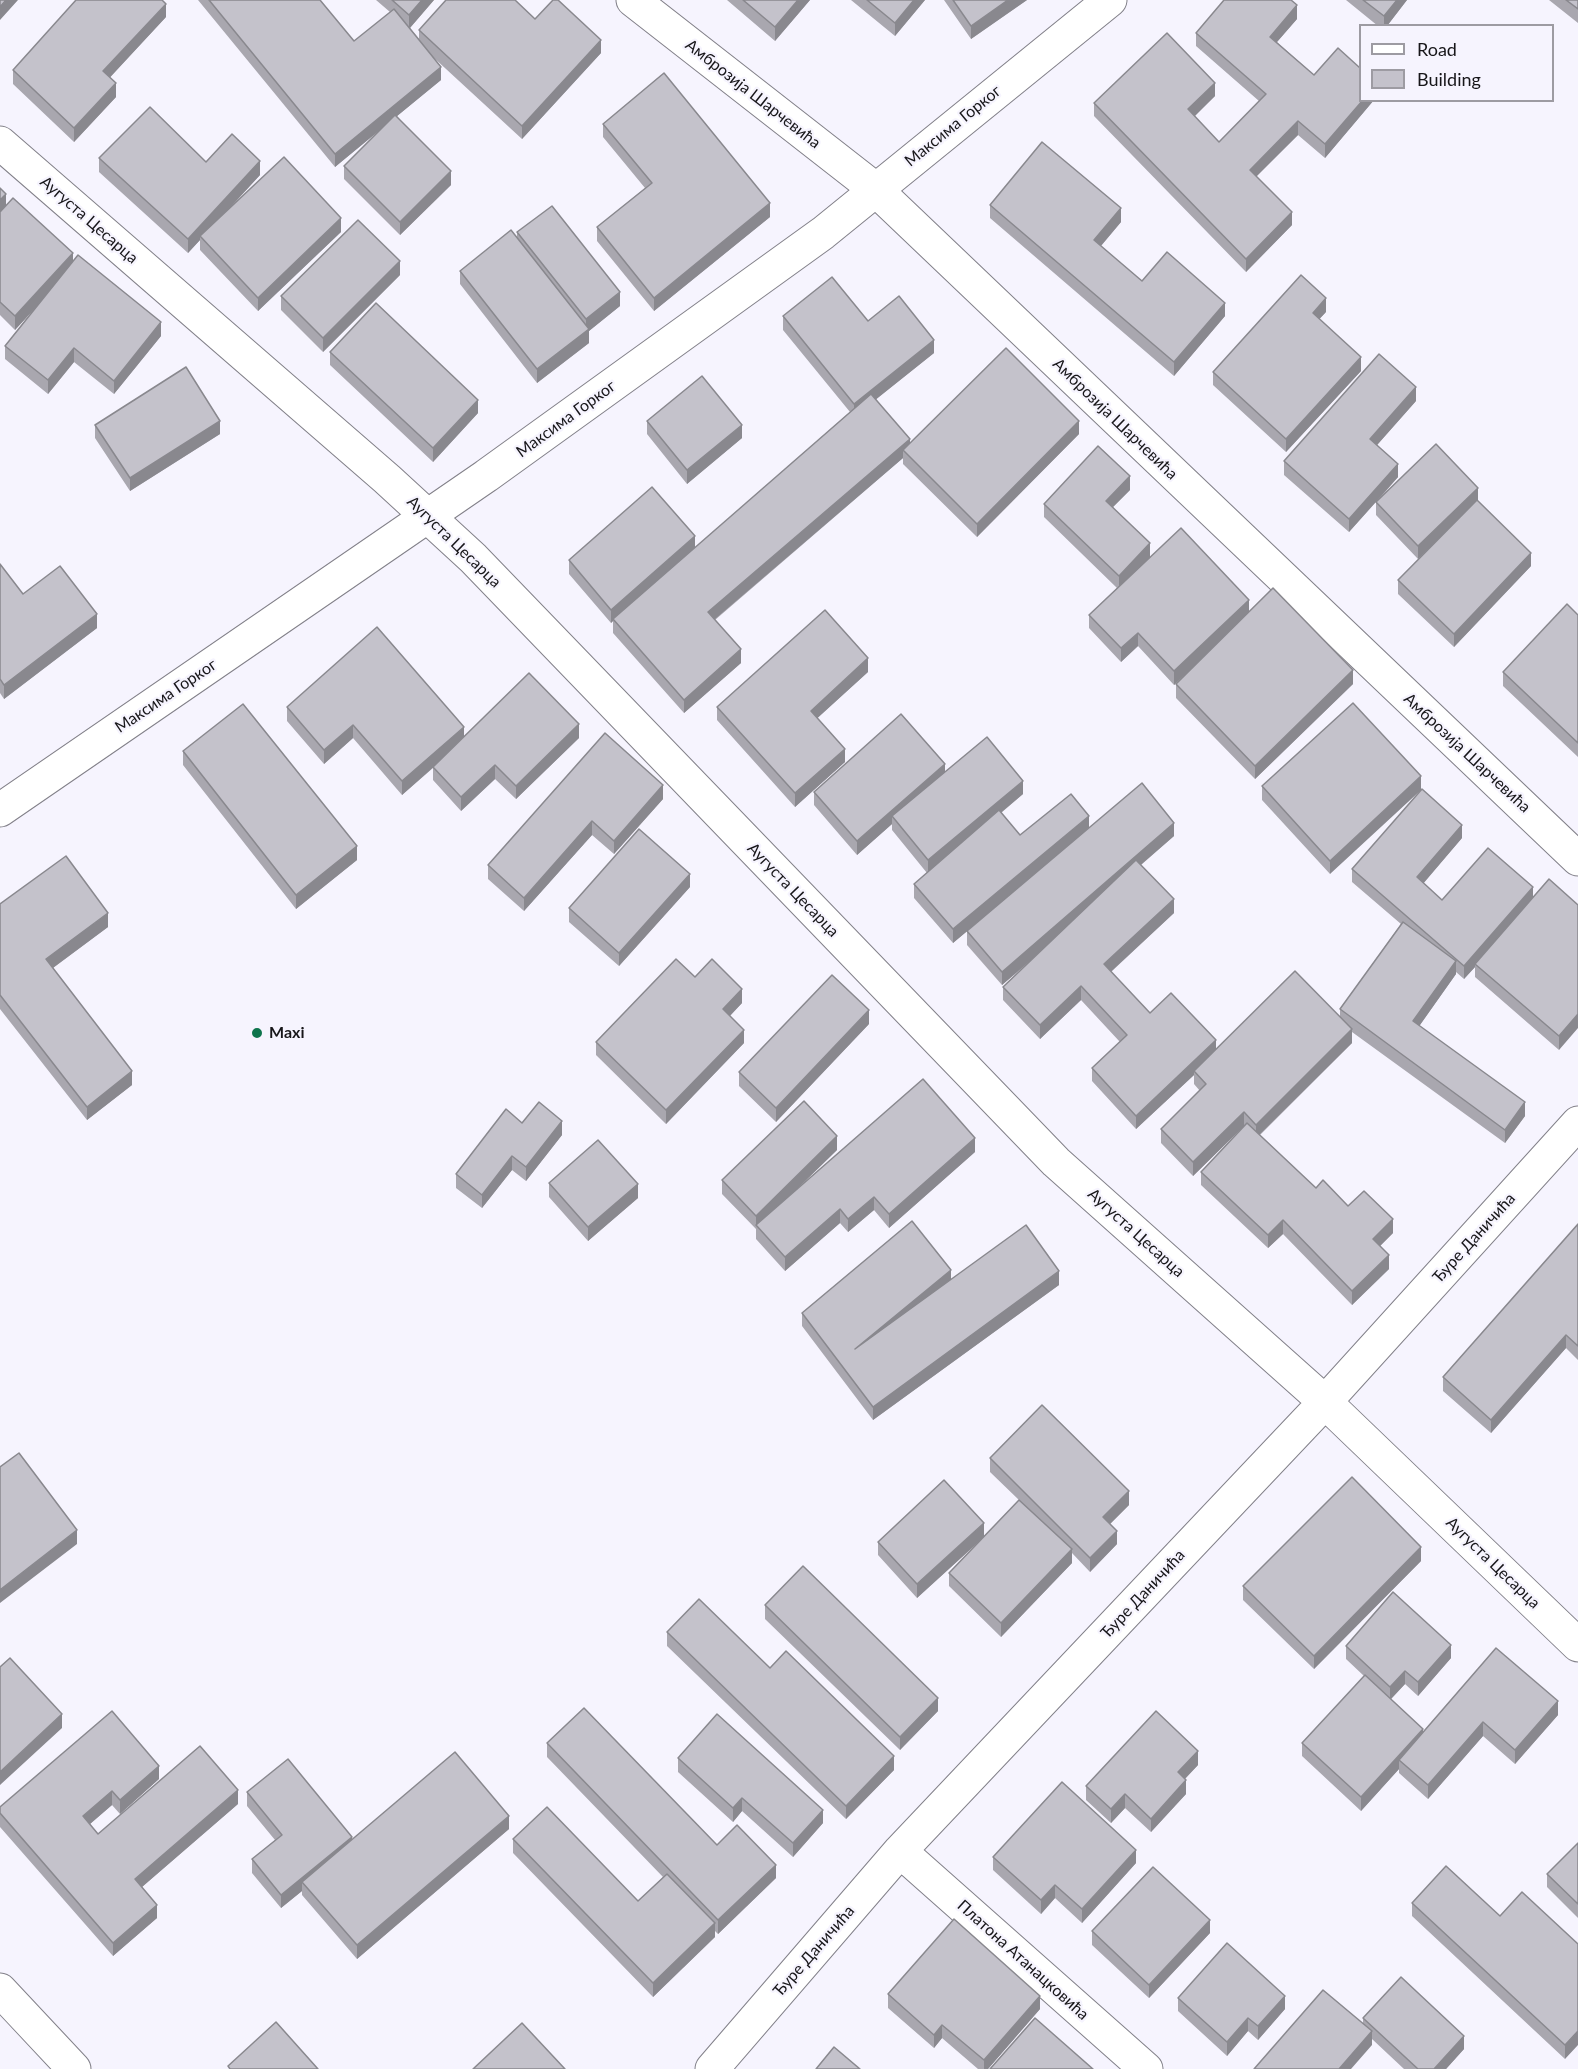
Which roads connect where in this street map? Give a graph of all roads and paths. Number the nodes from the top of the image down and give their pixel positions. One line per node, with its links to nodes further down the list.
1 (633, 0): 4 (street, Амброзија Шарчевића)
2 (1110, 0): 4 (street, Максима Горког)
3 (0, 143): 5 (street, Аугуста Цесарца)
4 (874, 189): 5 (street, Максима Горког); 7 (street, Амброзија Шарчевића)
5 (428, 517): 6 (street, Максима Горког); 9 (street, Аугуста Цесарца)
6 (0, 810)
7 (1578, 859)
8 (1578, 1122): 9 (street, Ђуре Даничића)
9 (1325, 1402): 10 (street, Аугуста Цесарца); 11 (street, Ђуре Даничића)
10 (1578, 1645)
11 (900, 1851): 14 (street, Ђуре Даничића); 15 (street, Платона Атанацковића)
12 (0, 1990): 13 (street)
13 (74, 2069)
14 (712, 2069)
15 (1146, 2069)

